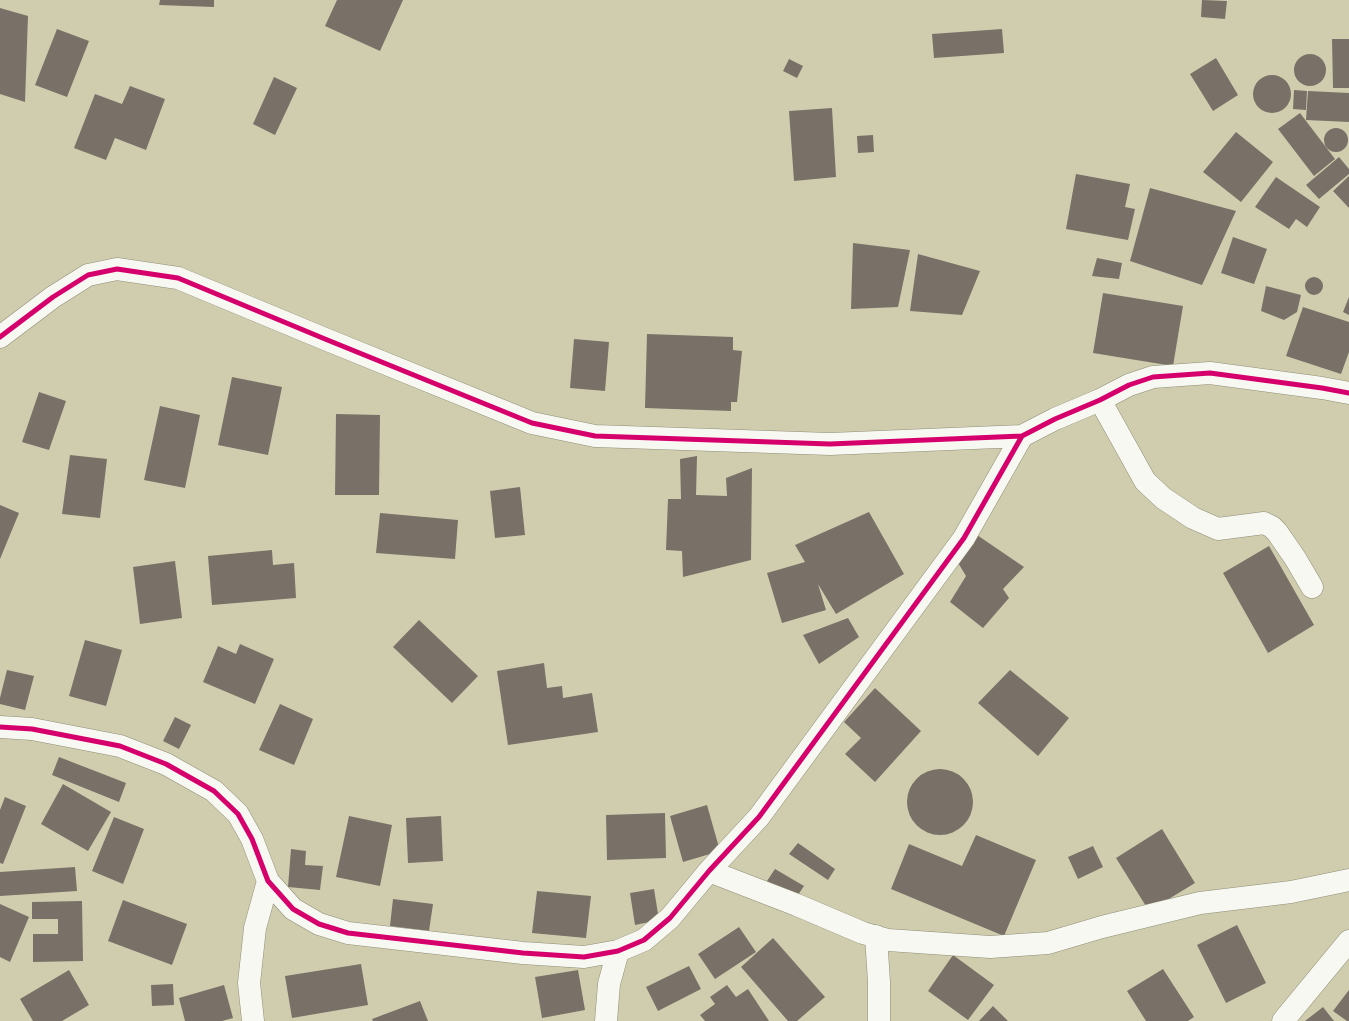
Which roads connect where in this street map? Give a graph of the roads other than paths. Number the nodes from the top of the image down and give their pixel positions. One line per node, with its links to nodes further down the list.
1 (0, 337): 4 (street)
2 (1349, 393): 3 (street)
3 (1100, 400): 4 (street); 5 (street)
4 (1022, 436): 7 (street)
5 (1312, 587)
6 (0, 727): 9 (street)
7 (709, 871): 10 (street); 12 (street)
8 (1349, 880): 10 (street)
9 (268, 881): 12 (street); 13 (street)
10 (876, 936): 15 (street)
11 (1349, 940): 16 (street)
12 (618, 950): 14 (street)
13 (253, 1021)
14 (606, 1021)
15 (878, 1021)
16 (1283, 1021)

